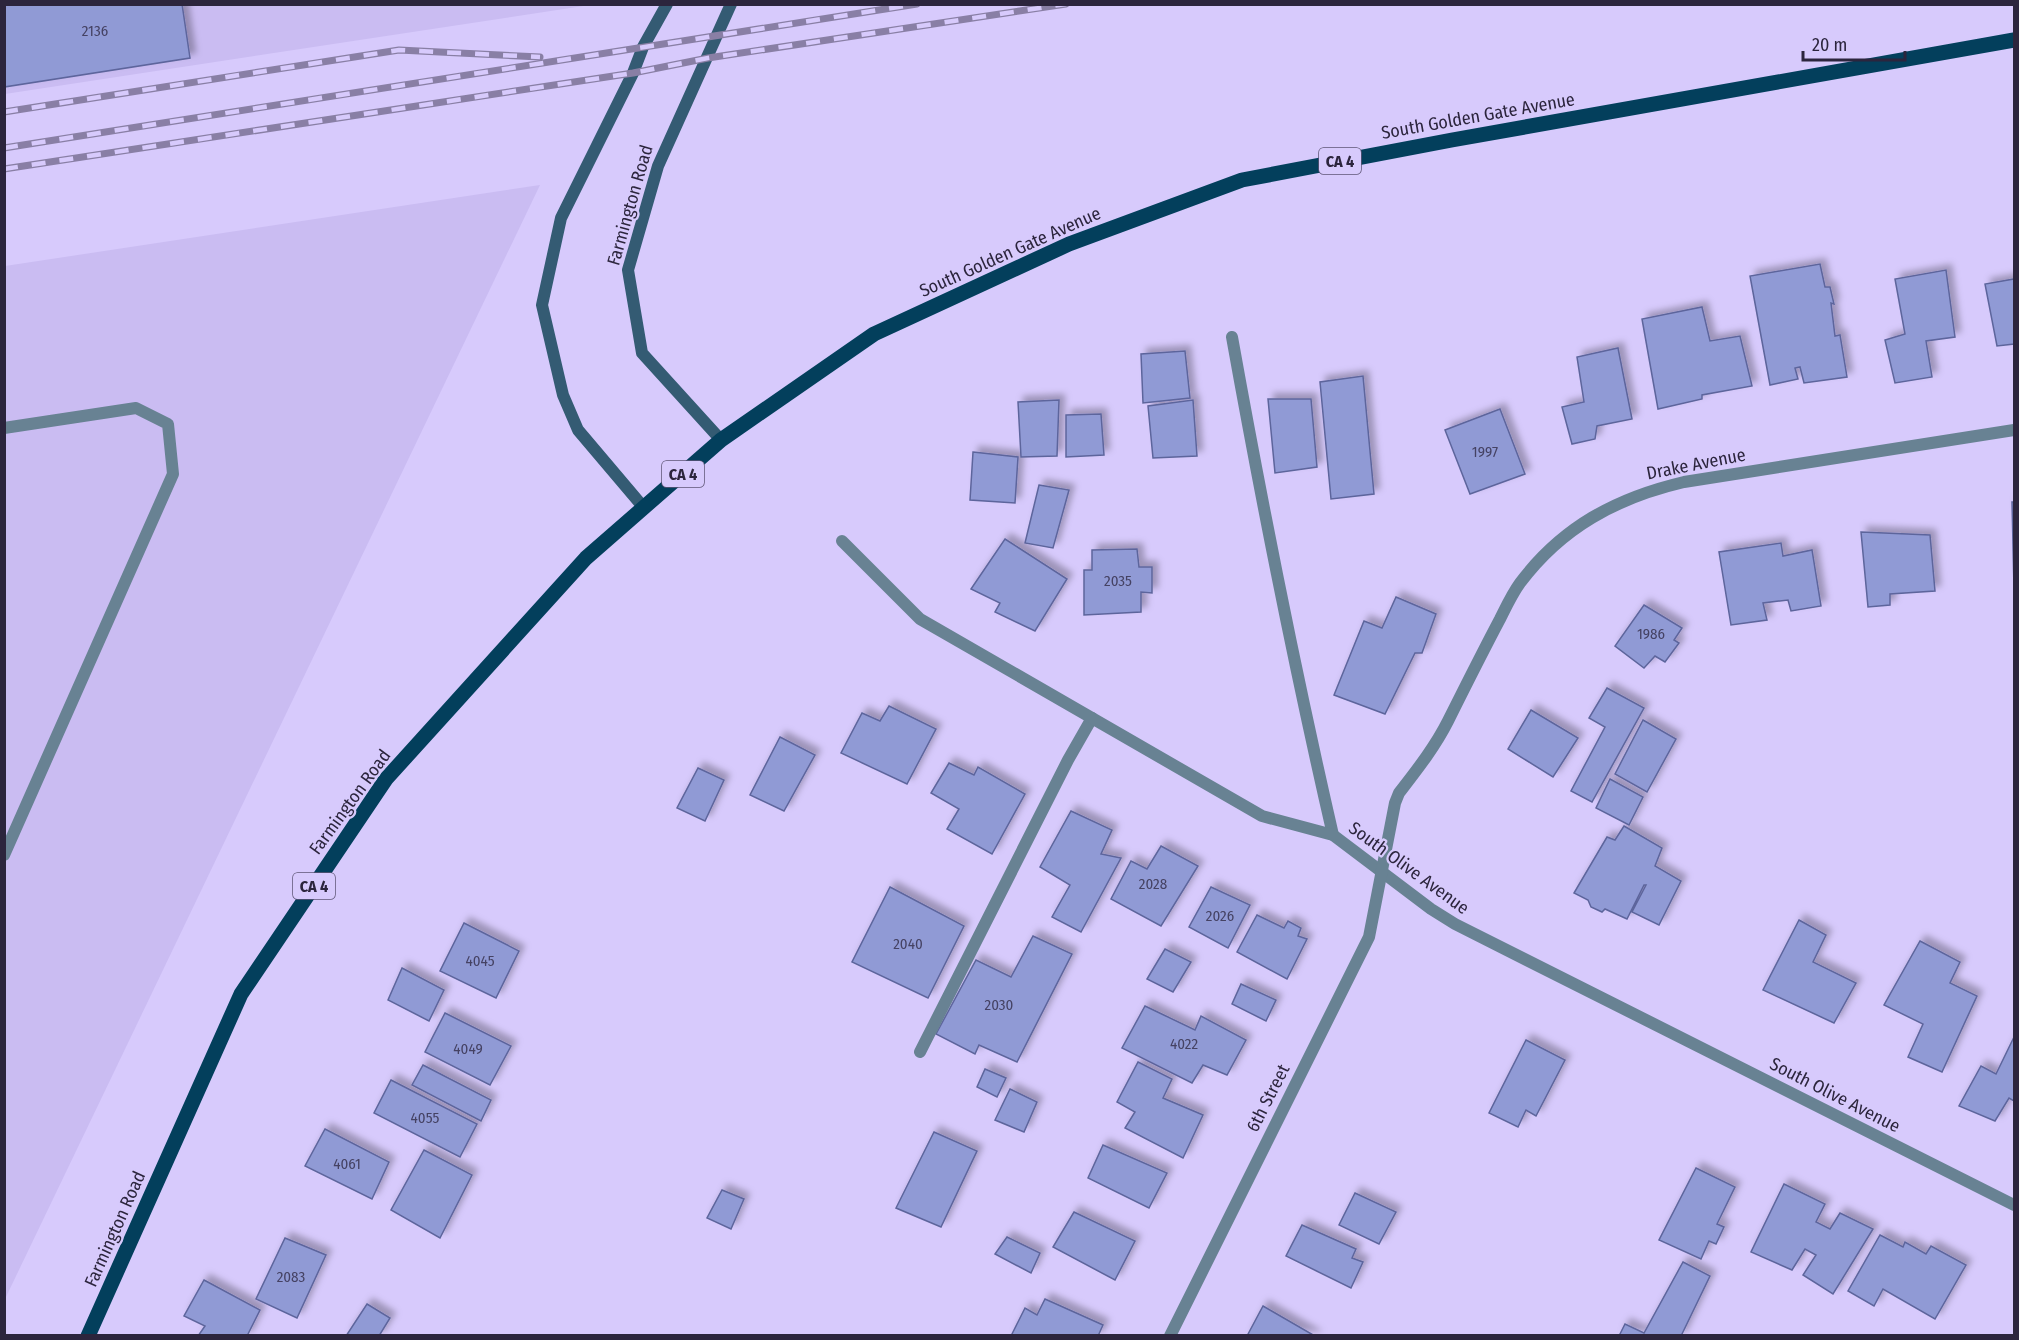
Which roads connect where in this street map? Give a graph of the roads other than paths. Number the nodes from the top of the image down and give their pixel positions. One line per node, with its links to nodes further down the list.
1 (667, 4): 8 (main road)
2 (731, 4): 7 (main road, Farmington Road)
3 (2014, 40): 7 (main road, South Golden Gate Avenue / CA 4)
4 (1232, 337): 11 (street)
5 (4, 428): 12 (street)
6 (2014, 430): 13 (street, Drake Avenue)
7 (721, 440): 8 (main road, Farmington Road / CA 4)
8 (645, 508): 16 (main road, Farmington Road / CA 4)
9 (843, 541): 10 (street, South Olive Avenue)
10 (1092, 718): 11 (street, South Olive Avenue); 14 (street)
11 (1333, 835): 13 (street, South Olive Avenue)
12 (4, 855)
13 (1383, 871): 15 (street, South Olive Avenue); 17 (street, 6th Street)
14 (920, 1052)
15 (2014, 1204)
16 (88, 1335)
17 (1170, 1335)

